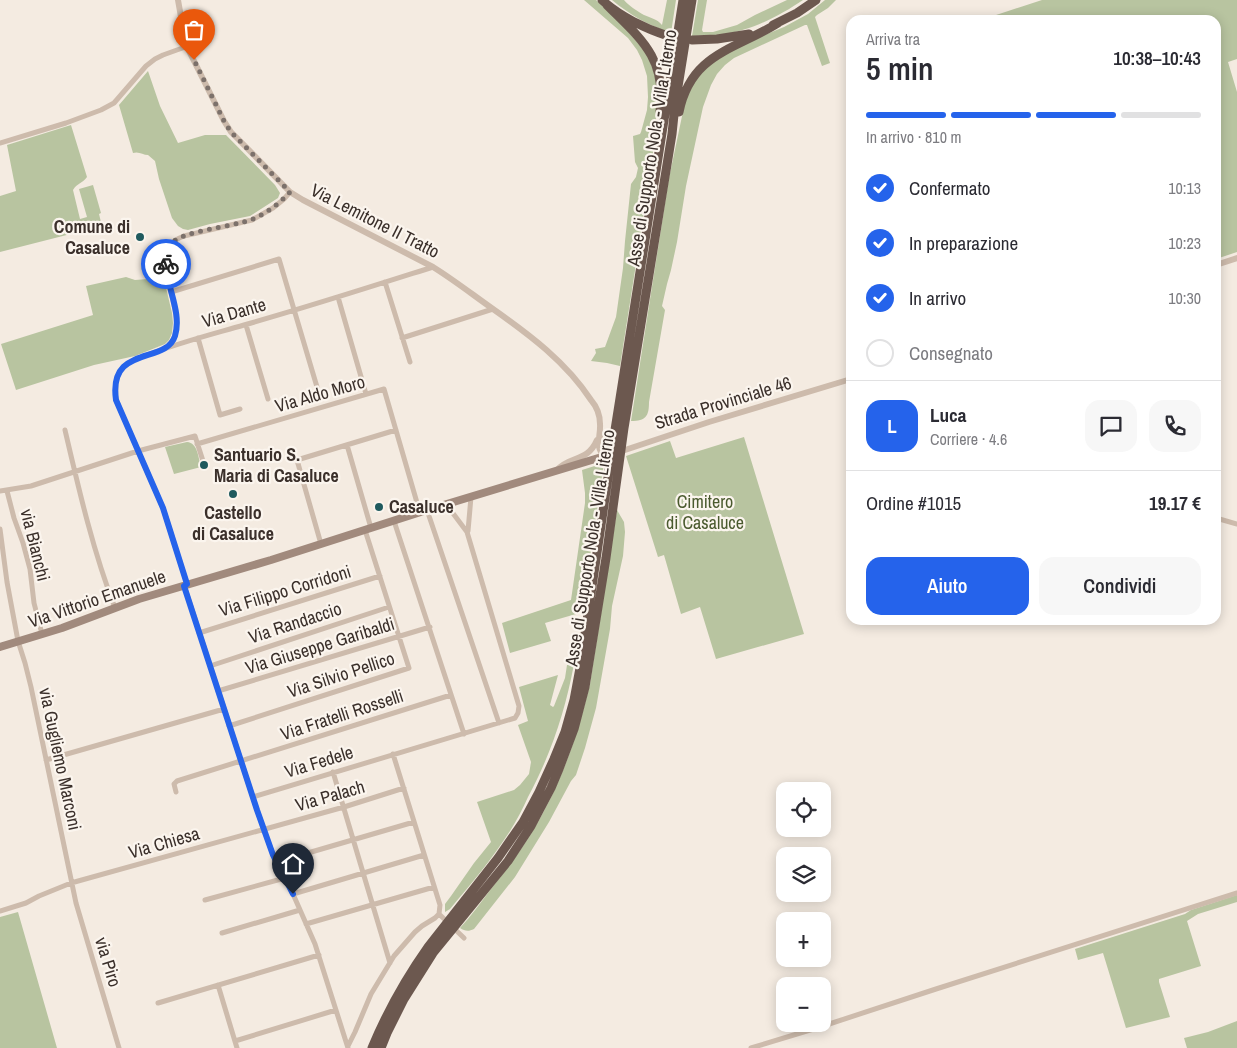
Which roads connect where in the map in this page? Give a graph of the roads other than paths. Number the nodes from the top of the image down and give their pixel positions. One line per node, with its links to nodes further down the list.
1 (178, 0): 9 (street, Via Lemitone II Tratto)
2 (683, 0): 12 (highway, Asse di Supporto Nola - Villa Literno)
3 (692, 0): 10 (highway, Asse di Supporto Nola - Villa Literno)
4 (816, 0): 6 (highway)
5 (604, 2): 7 (highway); 12 (highway)
6 (778, 23): 8 (highway); 10 (highway)
7 (668, 36)
8 (692, 40)
9 (188, 46): 11 (street); 13 (street, Via Lemitone II Tratto)
10 (672, 134): 32 (highway, Asse di Supporto Nola - Villa Literno)
11 (0, 143)
12 (659, 147): 32 (highway, Asse di Supporto Nola - Villa Literno)
13 (290, 192): 16 (street, Via Lemitone II Tratto); 18 (street)
14 (1237, 258): 15 (street)
15 (1221, 263)
16 (434, 267): 17 (street, Via Dante); 20 (street, Via Lemitone II Tratto)
17 (385, 282): 19 (street, Via Dante); 24 (street)
18 (171, 292): 21 (street); 25 (street)
19 (338, 297): 21 (street, Via Dante); 29 (street)
20 (493, 309): 24 (street); 35 (street, Via Lemitone II Tratto)
21 (294, 310): 22 (street, Via Dante); 28 (street)
22 (246, 325): 23 (street, Via Dante); 30 (street)
23 (198, 338): 25 (street, Via Dante); 31 (street)
24 (402, 338): 26 (street)
25 (167, 347): 39 (street, Via Dante)
26 (410, 362)
27 (846, 381): 38 (street, Strada Provinciale 46)
28 (317, 387)
29 (366, 394): 34 (street, Via Aldo Moro); 36 (street, Via Aldo Moro)
30 (268, 399)
31 (240, 410)
32 (619, 429): 97 (highway, Asse di Supporto Nola - Villa Literno); 97 (highway, Asse di Supporto Nola - Villa Literno)
33 (65, 430): 43 (street)
34 (396, 430): 37 (street); 48 (street, Via Aldo Moro)
35 (600, 434): 38 (street); 40 (street, Via Lemitone II Tratto); 42 (street)
36 (198, 444): 39 (street); 41 (street)
37 (347, 445): 53 (street, Via Silvio Pellico); 55 (street)
38 (628, 449): 40 (street, Strada Provinciale 46)
39 (138, 451): 43 (street); 57 (street, Via Dante)
40 (605, 456): 42 (main road, Via Vittorio Emanuele)
41 (202, 461)
42 (556, 471): 46 (main road, Via Vittorio Emanuele)
43 (75, 472): 45 (street); 59 (street)
44 (0, 491): 45 (street)
45 (8, 491): 62 (street, via Bianchi)
46 (471, 497): 47 (main road, Via Vittorio Emanuele); 54 (street)
47 (446, 504): 48 (main road, Via Vittorio Emanuele); 54 (street)
48 (423, 511): 50 (main road, Via Vittorio Emanuele); 70 (street, Via Aldo Moro)
49 (1221, 519): 51 (street)
50 (394, 521): 53 (main road, Via Vittorio Emanuele); 60 (street)
51 (1237, 524)
52 (0, 529): 64 (street, via Gugliemo Marconi)
53 (368, 529): 55 (main road, Via Vittorio Emanuele); 56 (street, Via Silvio Pellico)
54 (468, 532): 70 (street, Via Fedele)
55 (321, 544): 57 (main road, Via Vittorio Emanuele)
56 (380, 576): 58 (street, Via Silvio Pellico); 61 (street, Via Filippo Corridoni)
57 (185, 585): 59 (main road, Via Vittorio Emanuele); 61 (street, Via Dante)
58 (389, 607): 63 (street, Via Silvio Pellico); 66 (street, Via Randaccio)
59 (115, 608): 62 (main road, Via Vittorio Emanuele)
60 (430, 627): 63 (street, Via Giuseppe Garibaldi); 68 (street)
61 (199, 633): 66 (street, Via Dante)
62 (42, 634): 64 (main road, Via Vittorio Emanuele)
63 (399, 637): 67 (street, Via Giuseppe Garibaldi); 71 (street, Via Silvio Pellico)
64 (18, 642): 65 (main road, Via Vittorio Emanuele); 74 (street, via Gugliemo Marconi)
65 (0, 647)
66 (210, 666): 67 (street, Via Dante)
67 (218, 691): 69 (street, Via Dante)
68 (452, 695): 72 (street); 75 (street, Via Fratelli Rosselli)
69 (224, 709): 71 (street, Via Dante); 74 (street)
70 (499, 723): 72 (street, Via Fedele)
71 (229, 726): 75 (street, Via Dante)
72 (464, 734): 73 (street, Via Fedele)
73 (393, 754): 76 (street, Via Fedele); 77 (street)
74 (46, 760): 88 (street, via Gugliemo Marconi)
75 (241, 761): 78 (street, Via Fratelli Rosselli); 79 (street, Via Dante)
76 (333, 772): 79 (street, Via Fedele); 80 (street)
77 (404, 788): 80 (street, Via Palach); 81 (street)
78 (176, 792)
79 (253, 797): 82 (street, Via Dante)
80 (344, 807): 82 (street, Via Palach); 83 (street)
81 (414, 822): 83 (street); 84 (street)
82 (264, 829): 85 (street, Via Dante); 88 (street, Via Chiesa)
83 (354, 840): 85 (street); 86 (street)
84 (424, 855): 86 (street); 89 (street)
85 (277, 862): 87 (street, Via Dante)
86 (364, 873): 91 (street); 93 (street)
87 (285, 878): 91 (street, Via Dante); 92 (street)
88 (71, 883): 95 (street, Via Chiesa); 109 (street, via Piro)
89 (434, 887): 93 (street); 96 (street)
90 (1237, 893): 113 (street)
91 (293, 894): 94 (street, Via Dante)
92 (205, 900)
93 (373, 905): 98 (street); 103 (street)
94 (300, 910): 98 (street, Via Dante); 99 (street)
95 (0, 912)
96 (439, 914): 101 (street); 103 (street)
97 (458, 916): 100 (highway, Asse di Supporto Nola - Villa Literno)
98 (306, 924): 102 (street, Via Dante)
99 (222, 933)
100 (442, 936): 111 (highway, Asse di Supporto Nola - Villa Literno); 112 (highway, Asse di Supporto Nola - Villa Literno)
101 (464, 938)
102 (319, 955): 104 (street); 106 (street, Via Dante)
103 (390, 963): 108 (street)
104 (218, 985): 105 (street); 107 (street)
105 (158, 1003)
106 (336, 1010): 107 (street); 108 (street, Via Dante)
107 (235, 1041): 110 (street)
108 (348, 1047)
109 (119, 1048)
110 (237, 1048)
111 (372, 1048)
112 (381, 1048)
113 (751, 1048)

